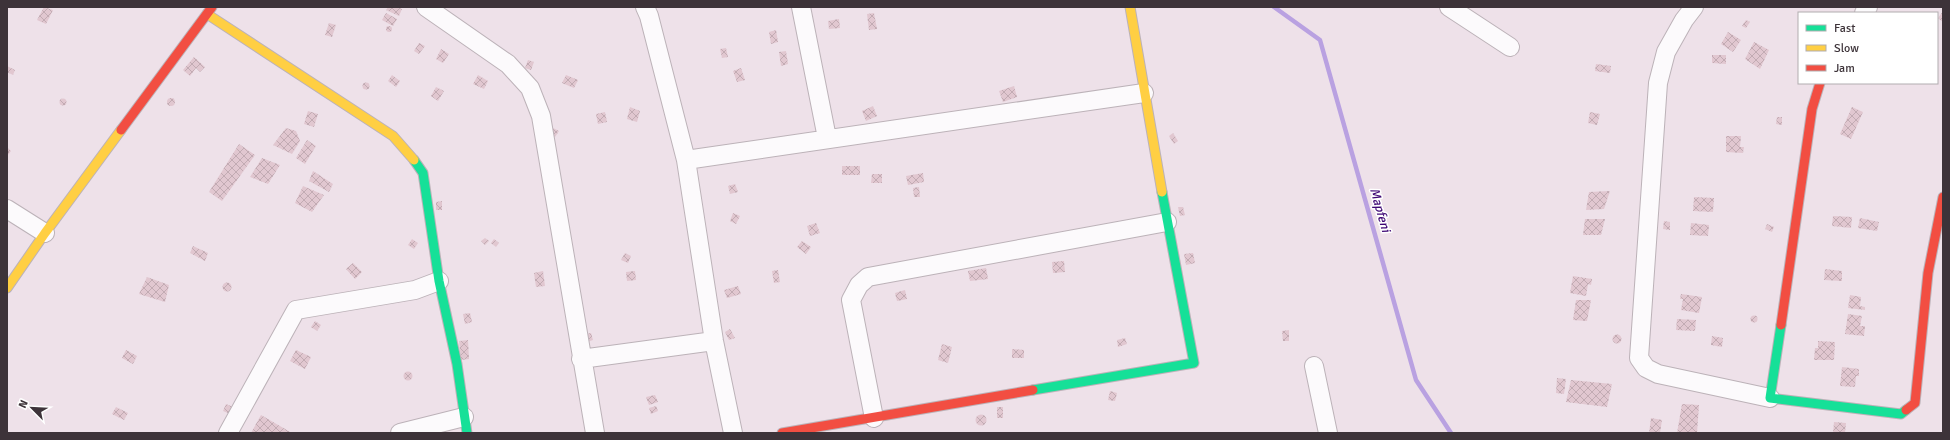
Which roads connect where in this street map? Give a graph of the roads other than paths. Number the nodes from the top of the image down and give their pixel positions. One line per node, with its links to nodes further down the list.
1 (426, 7): 20 (street)
2 (645, 7): 12 (street)
3 (801, 7): 11 (street)
4 (1130, 7): 10 (street)
5 (1449, 7): 8 (street)
6 (1694, 7): 22 (street)
7 (210, 11): 16 (street); 17 (street)
8 (1510, 47)
9 (1820, 84): 22 (street)
10 (1144, 93): 11 (street); 15 (street)
11 (827, 138): 12 (street)
12 (686, 160): 19 (street)
13 (1943, 197): 22 (street)
14 (7, 209): 16 (street)
15 (1167, 222): 23 (street); 23 (street)
16 (45, 233): 18 (street)
17 (439, 281): 24 (street); 25 (street)
18 (7, 288)
19 (714, 342): 20 (street); 28 (street)
20 (582, 359): 27 (street)
21 (1314, 366): 30 (street)
22 (1770, 398)
23 (874, 418): 29 (street)
24 (465, 425): 26 (street)
25 (228, 433)
26 (400, 433)
27 (595, 433)
28 (733, 433)
29 (782, 433)
30 (1328, 433)

